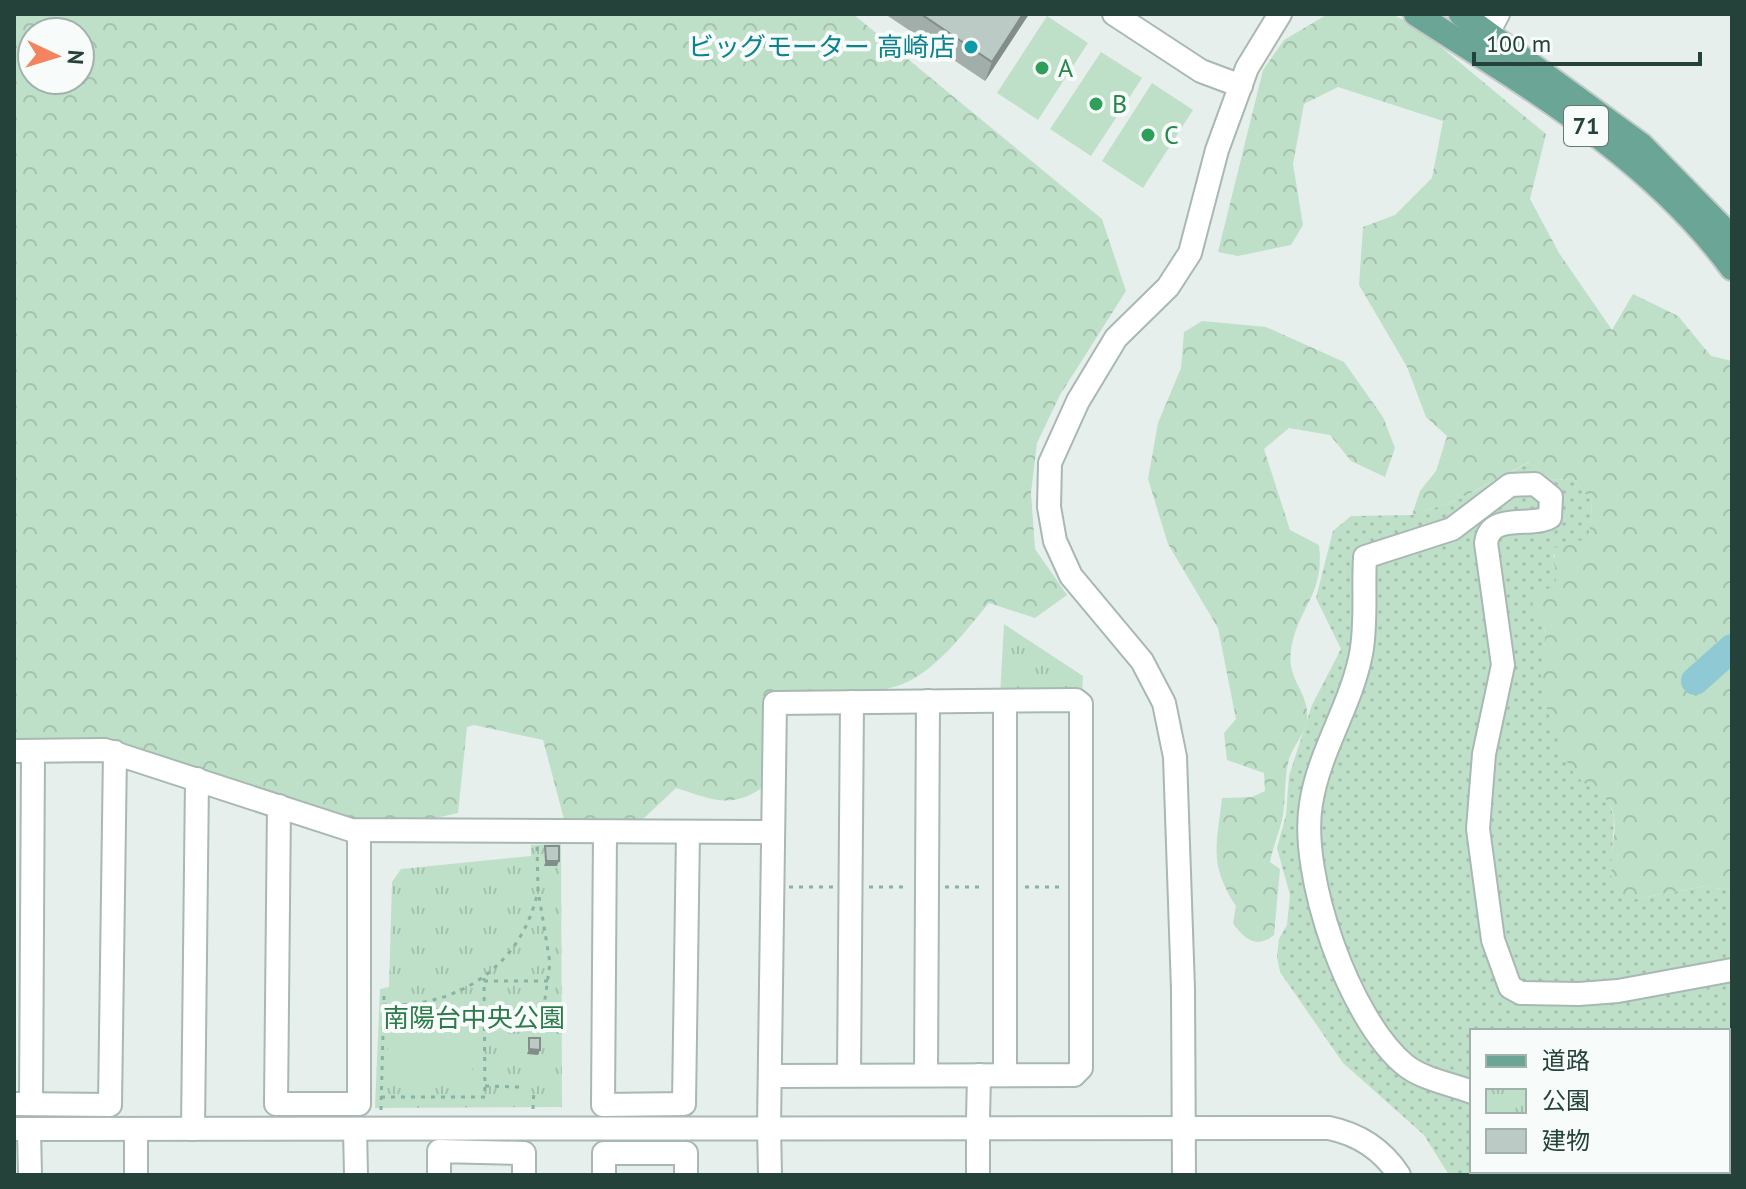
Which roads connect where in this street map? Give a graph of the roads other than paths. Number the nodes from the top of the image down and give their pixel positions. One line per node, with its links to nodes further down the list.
1 (1114, 14): 6 (street)
2 (1280, 14): 6 (street)
3 (1416, 14): 5 (main road, 71)
4 (1461, 14): 5 (main road, 71)
5 (1488, 33): 7 (main road, 71); 8 (main road, 71)
6 (1241, 86): 33 (street)
7 (1732, 238)
8 (1732, 268)
9 (928, 701): 10 (street); 11 (street); 22 (street)
10 (1005, 701): 24 (street); 24 (street)
11 (852, 702): 19 (street); 21 (street)
12 (23, 751): 13 (street); 27 (street)
13 (115, 752): 14 (street); 27 (street)
14 (197, 779): 15 (street); 31 (street)
15 (279, 806): 16 (street); 16 (street)
16 (359, 831): 17 (street)
17 (605, 832): 18 (street); 18 (street)
18 (688, 832): 19 (street)
19 (772, 832): 25 (street)
20 (1732, 970): 26 (street)
21 (849, 1075): 22 (street); 25 (street)
22 (926, 1075): 23 (street)
23 (979, 1075): 24 (street); 42 (street)
24 (1005, 1075)
25 (771, 1076): 28 (street)
26 (1470, 1091)
27 (22, 1104)
28 (769, 1127): 32 (street); 33 (street); 41 (street)
29 (22, 1129): 30 (street); 34 (street)
30 (136, 1129): 31 (street); 35 (street)
31 (193, 1129): 32 (street)
32 (355, 1129): 36 (street)
33 (1183, 1129): 43 (street); 44 (street)
34 (30, 1175)
35 (136, 1175)
36 (356, 1175)
37 (439, 1175): 38 (street)
38 (524, 1175)
39 (604, 1175): 40 (street)
40 (686, 1175)
41 (770, 1175)
42 (978, 1175)
43 (1184, 1175)
44 (1399, 1175)

